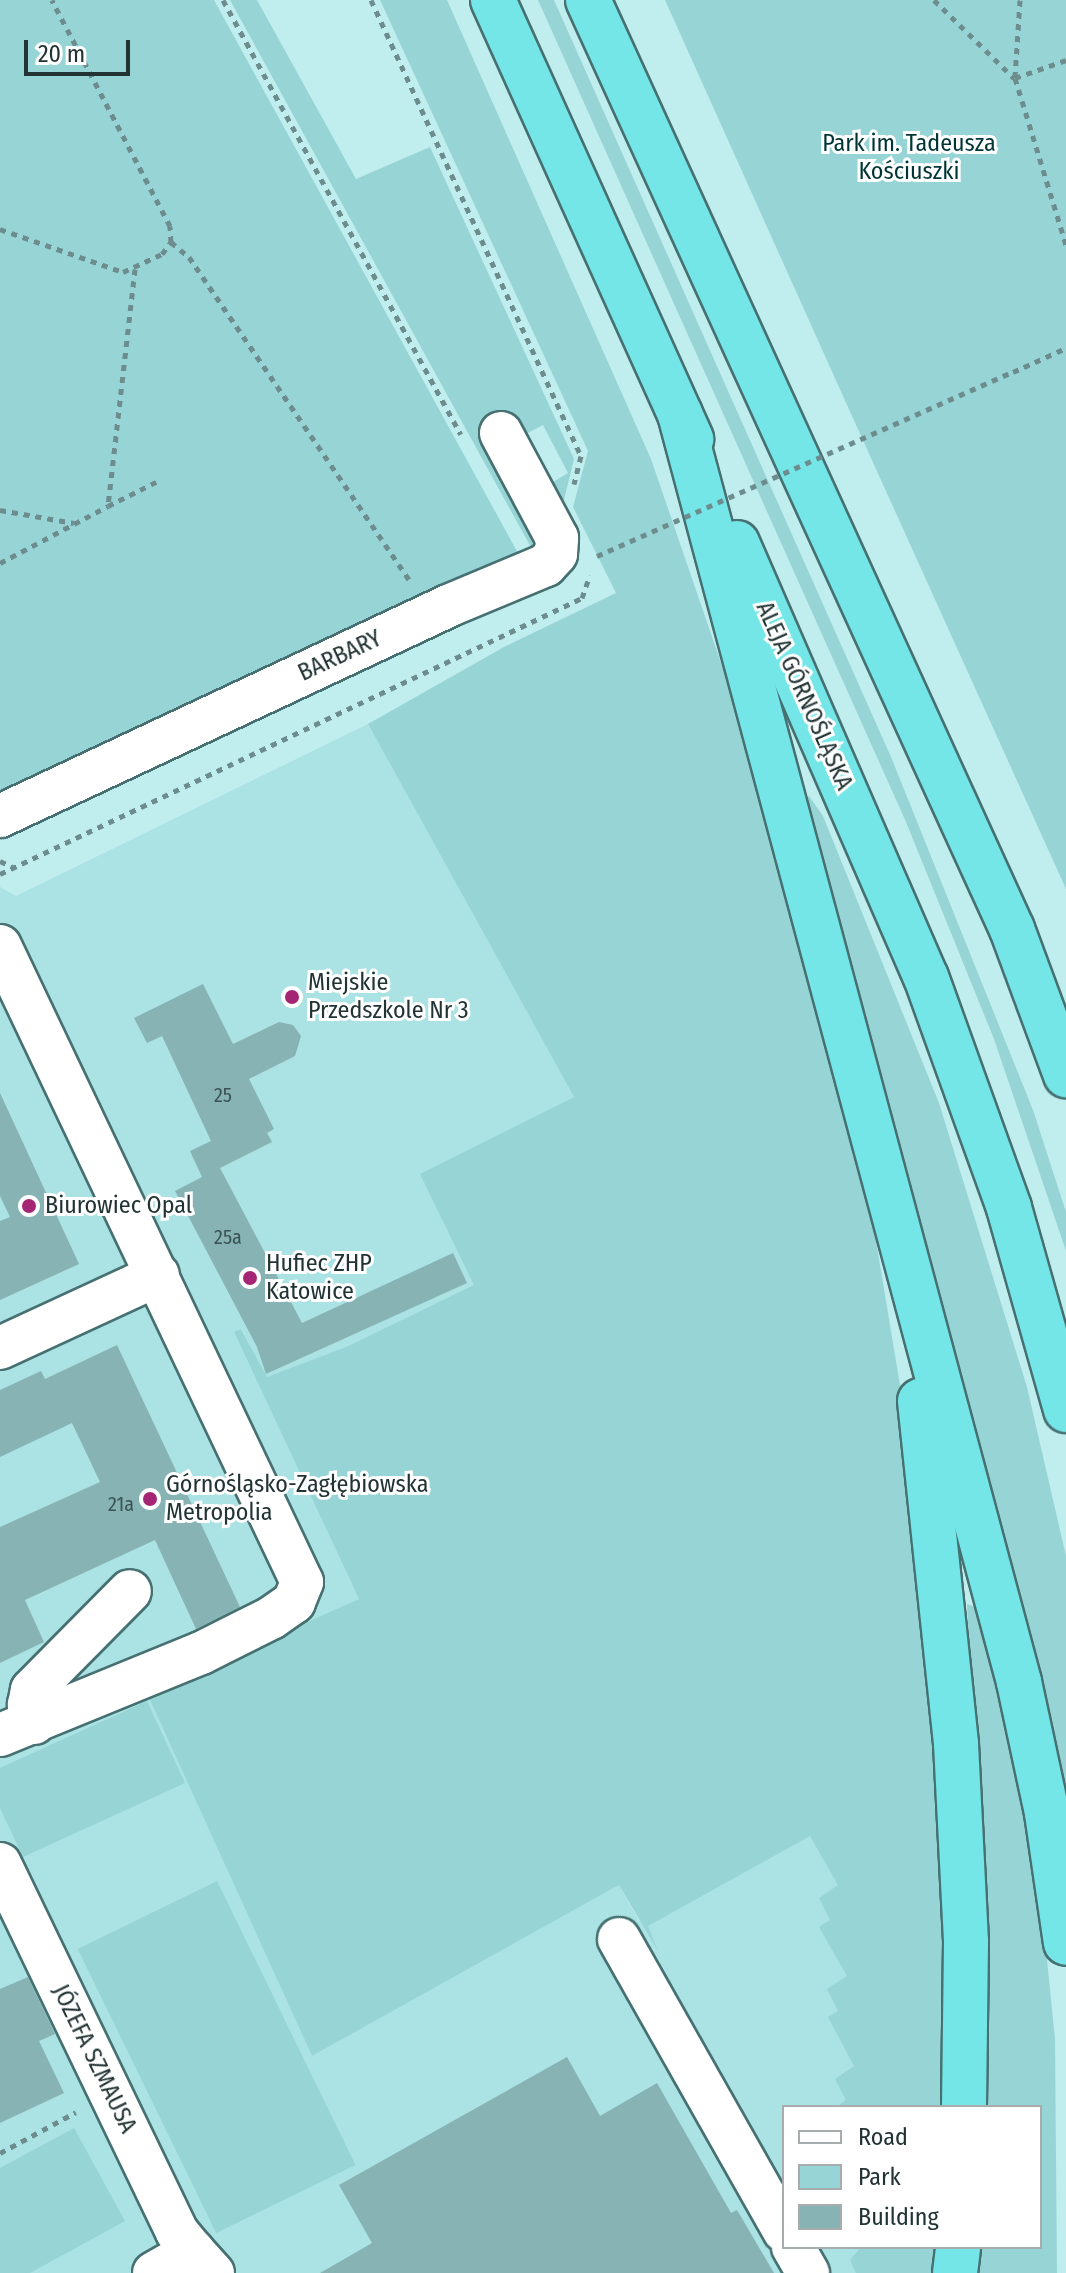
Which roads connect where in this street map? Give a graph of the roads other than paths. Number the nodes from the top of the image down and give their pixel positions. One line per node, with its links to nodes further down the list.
1 (493, 0): 3 (highway, ALEJA GÓRNOŚLĄSKA)
2 (588, 0): 6 (highway)
3 (680, 414): 11 (highway); 13 (highway, ALEJA GÓRNOŚLĄSKA)
4 (485, 441): 5 (street, BARBARY)
5 (0, 816)
6 (1012, 929): 8 (highway); 9 (highway)
7 (0, 946): 10 (street)
8 (1066, 1020)
9 (1066, 1075)
10 (158, 1275): 12 (street); 15 (street)
11 (909, 1287): 18 (highway); 19 (highway)
12 (0, 1348)
13 (1066, 1410)
14 (130, 1591): 15 (street)
15 (17, 1729)
16 (0, 1864): 23 (street, JÓZEFA SZMAUSA)
17 (619, 1939): 20 (street)
18 (1066, 1943)
19 (964, 2105)
20 (782, 2227)
21 (794, 2249): 25 (street)
22 (958, 2249): 26 (highway)
23 (203, 2262): 24 (street)
24 (154, 2273)
25 (808, 2273)
26 (955, 2273)

